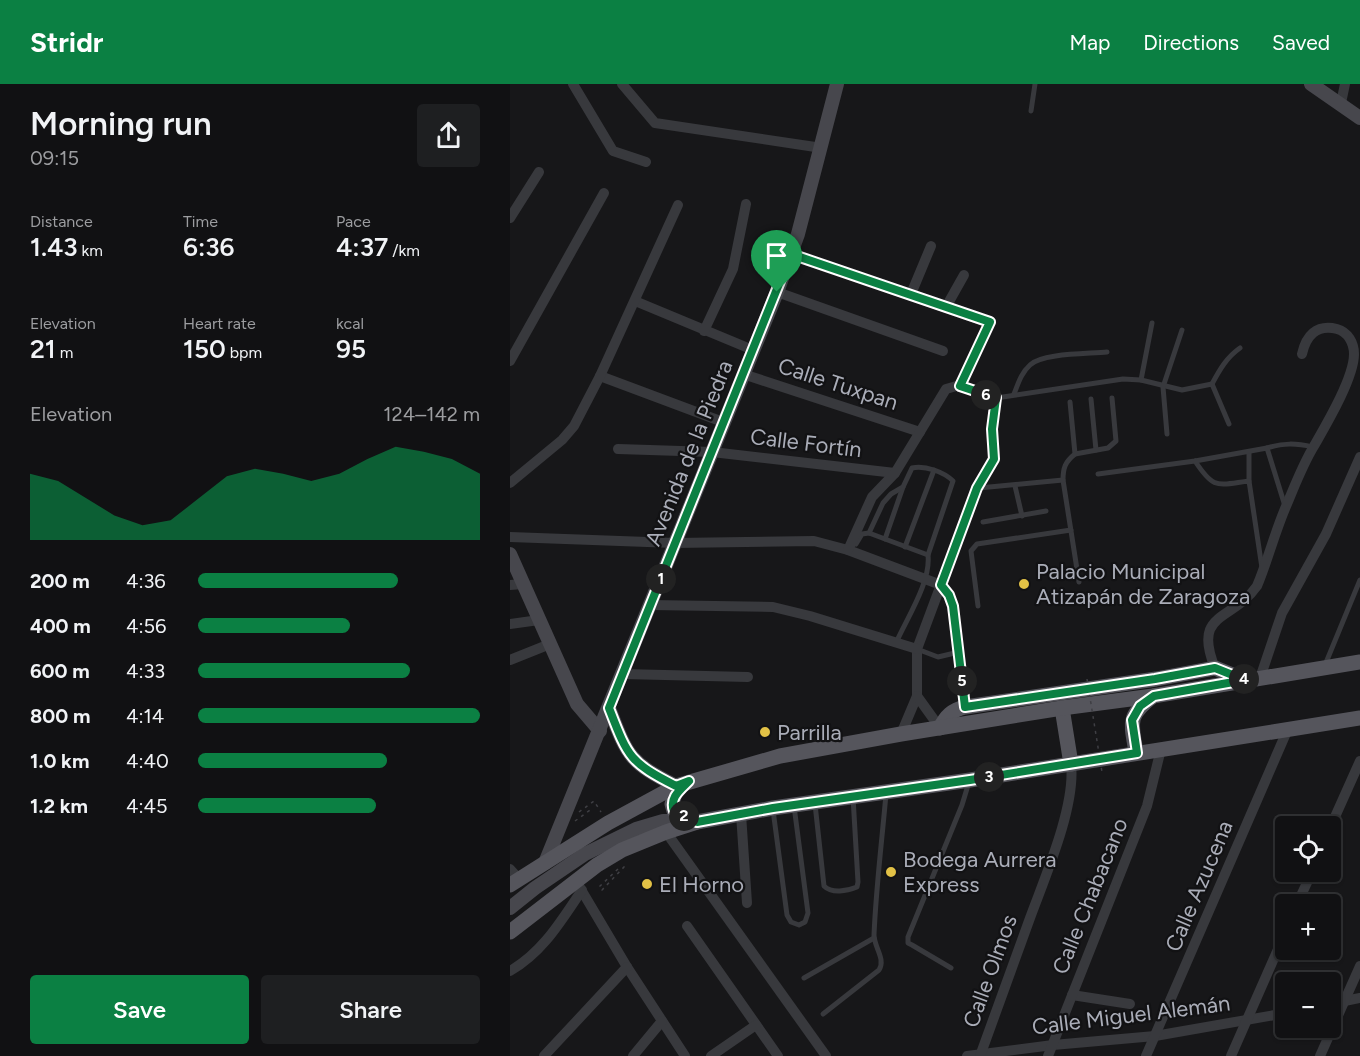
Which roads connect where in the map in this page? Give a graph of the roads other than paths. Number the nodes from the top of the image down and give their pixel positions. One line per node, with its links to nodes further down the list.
1 (573, 84): 11 (street)
2 (622, 84): 10 (street)
3 (837, 84): 10 (street, Avenida de la Piedra)
4 (1035, 84): 8 (lane)
5 (1311, 84): 7 (street)
6 (1345, 84): 7 (street)
7 (1341, 103): 9 (street)
8 (1031, 111)
9 (1360, 118)
10 (822, 148): 18 (street, Avenida de la Piedra)
11 (646, 162)
12 (539, 172): 16 (street)
13 (604, 193): 32 (street)
14 (746, 204): 26 (street)
15 (678, 205): 22 (street)
16 (510, 218)
17 (931, 246): 21 (street)
18 (791, 254): 20 (street, Avenida de la Piedra); 21 (street)
19 (964, 275): 23 (street)
20 (777, 292): 28 (street, Avenida de la Piedra); 29 (street)
21 (911, 294): 23 (street)
22 (635, 301): 26 (street); 34 (street)
23 (946, 307): 37 (street)
24 (1152, 323): 35 (lane)
25 (1182, 330): 38 (lane)
26 (704, 331): 28 (street)
27 (1240, 348): 36 (lane)
28 (753, 350): 33 (street, Avenida de la Piedra)
29 (943, 351)
30 (1107, 352): 39 (lane)
31 (1302, 354): 48 (street)
32 (510, 361)
33 (743, 374): 44 (street, Avenida de la Piedra); 46 (street, Calle Tuxpan)
34 (600, 376): 44 (street); 62 (street)
35 (1141, 380): 38 (lane); 39 (lane)
36 (1212, 384): 38 (lane); 45 (lane)
37 (960, 386): 40 (street); 46 (street)
38 (1163, 387): 47 (lane)
39 (1014, 394): 40 (lane)
40 (996, 398): 65 (street)
41 (1112, 398): 51 (lane)
42 (1091, 399): 51 (lane)
43 (1070, 402): 54 (lane)
44 (723, 422): 52 (street, Avenida de la Piedra)
45 (1229, 424)
46 (920, 432): 58 (street)
47 (1167, 434)
48 (1313, 447): 49 (lane); 66 (street)
49 (1267, 448): 53 (lane); 66 (lane)
50 (618, 449): 52 (street, Calle Fortín)
51 (1096, 450): 54 (lane)
52 (712, 452): 58 (street, Calle Fortín); 74 (street, Avenida de la Piedra)
53 (1249, 453): 56 (lane); 61 (lane)
54 (1075, 454): 60 (lane)
55 (1360, 458): 100 (street)
56 (1195, 461): 59 (lane); 61 (lane)
57 (934, 470): 64 (lane); 75 (lane); 78 (lane)
58 (895, 473): 76 (street)
59 (1098, 474)
60 (1063, 480): 63 (lane); 70 (lane)
61 (1249, 481): 79 (lane)
62 (510, 483)
63 (1015, 486): 65 (lane); 68 (lane)
64 (903, 487): 71 (lane); 73 (lane)
65 (977, 488): 84 (street)
66 (1285, 507): 79 (street)
67 (1046, 512): 68 (lane)
68 (1022, 516): 69 (lane)
69 (983, 522)
70 (1071, 530): 82 (lane); 86 (lane)
71 (869, 533): 73 (lane); 76 (lane)
72 (510, 537): 74 (street)
73 (885, 539): 75 (lane)
74 (675, 543): 76 (street); 85 (street, Avenida de la Piedra)
75 (905, 547): 78 (lane)
76 (850, 550): 80 (street)
77 (510, 554): 83 (street)
78 (928, 555): 80 (lane)
79 (1262, 573): 96 (street)
80 (925, 579): 84 (street); 89 (lane)
81 (1360, 580): 95 (lane)
82 (1079, 582)
83 (517, 584): 87 (street)
84 (941, 585): 91 (street); 92 (lane)
85 (650, 605): 89 (street); 97 (street, Avenida de la Piedra)
86 (978, 606)
87 (539, 620): 88 (street); 90 (street)
88 (510, 624)
89 (896, 643): 91 (street)
90 (550, 644): 93 (street); 109 (street)
91 (917, 649): 92 (lane); 102 (street)
92 (958, 652): 104 (lane)
93 (510, 660)
94 (1360, 662): 95 (main road)
95 (1324, 667): 100 (main road)
96 (1215, 668): 99 (main road); 100 (main road)
97 (623, 674): 98 (street); 105 (street, Avenida de la Piedra)
98 (748, 677)
99 (1155, 679): 101 (main road); 104 (main road)
100 (1252, 679): 101 (main road)
101 (1198, 688): 103 (main road)
102 (916, 696): 108 (street); 111 (street)
103 (1154, 696): 106 (main road); 113 (main road)
104 (965, 707): 108 (main road)
105 (609, 708): 109 (street, Avenida de la Piedra); 117 (street)
106 (1062, 708): 108 (main road); 115 (main road)
107 (1360, 718): 110 (main road)
108 (940, 728): 111 (main road)
109 (600, 731): 127 (street, Avenida de la Piedra)
110 (1287, 731): 112 (main road); 151 (street, Calle Azucena)
111 (901, 734): 117 (main road)
112 (1161, 749): 113 (main road); 141 (street, Calle Chabacano)
113 (1137, 753): 115 (main road)
114 (1360, 761): 124 (street)
115 (1071, 764): 116 (main road); 153 (street, Calle Olmos)
116 (970, 780): 118 (main road); 138 (lane)
117 (680, 788): 125 (main road); 127 (main road); 127 (main road)
118 (886, 792): 119 (main road); 134 (lane)
119 (853, 797): 120 (main road); 120 (lane)
120 (815, 803): 121 (main road)
121 (794, 806): 122 (main road); 122 (lane)
122 (773, 808): 123 (main road)
123 (741, 814): 125 (main road); 130 (street)
124 (1335, 816)
125 (697, 822): 126 (main road); 131 (street)
126 (666, 832): 129 (main road); 159 (street)
127 (545, 863): 128 (main road)
128 (513, 881)
129 (579, 885): 133 (main road); 137 (street); 139 (street)
130 (747, 903)
131 (510, 908)
132 (687, 926): 150 (street)
133 (510, 932)
134 (874, 938): 140 (lane); 146 (lane)
135 (1275, 957): 148 (street)
136 (1360, 966): 143 (street)
137 (627, 967): 149 (street); 154 (street)
138 (951, 968)
139 (510, 970)
140 (804, 978)
141 (1072, 995): 145 (street); 152 (street, Calle Chabacano)
142 (1360, 998): 143 (street)
143 (1344, 1001): 144 (street); 164 (street)
144 (1341, 1002)
145 (1130, 1004)
146 (823, 1014)
147 (1275, 1014): 148 (street, Calle Miguel Alemán)
148 (1247, 1020): 151 (street, Calle Miguel Alemán); 163 (street)
149 (662, 1021): 155 (street); 156 (street)
150 (756, 1025): 157 (street); 158 (street)
151 (1155, 1036): 152 (street, Calle Miguel Alemán); 162 (street, Calle Azucena)
152 (1053, 1045): 153 (street, Calle Miguel Alemán); 161 (street, Calle Chabacano)
153 (980, 1055): 160 (street, Calle Miguel Alemán)
154 (544, 1056)
155 (633, 1056)
156 (685, 1056)
157 (711, 1056)
158 (778, 1056)
159 (826, 1056)
160 (967, 1056)
161 (1048, 1056)
162 (1146, 1056)
163 (1231, 1056)
164 (1320, 1056)

